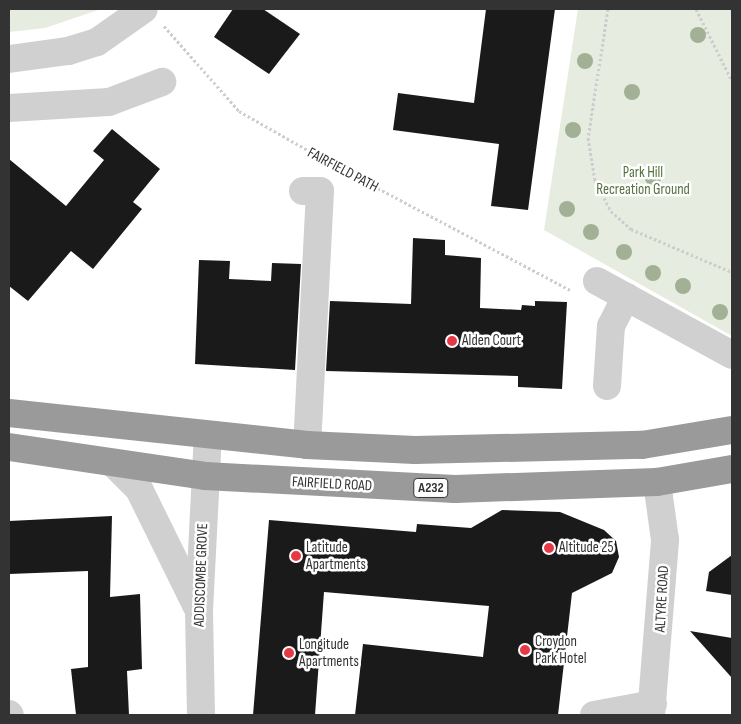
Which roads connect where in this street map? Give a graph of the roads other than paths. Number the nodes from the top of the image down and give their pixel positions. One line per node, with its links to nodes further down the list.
1 (151, 14): 2 (street)
2 (9, 59)
3 (162, 82): 4 (street)
4 (9, 108)
5 (303, 191): 13 (street)
6 (597, 281): 7 (street)
7 (626, 297): 8 (street); 9 (street)
8 (732, 355)
9 (607, 386)
10 (9, 413): 12 (highway)
11 (732, 430): 13 (highway)
12 (208, 435): 13 (highway); 17 (street, ADDISCOMBE GROVE)
13 (307, 445)
14 (9, 447): 15 (highway, FAIRFIELD ROAD / A232)
15 (114, 464): 17 (highway, FAIRFIELD ROAD / A232); 19 (street)
16 (732, 469): 18 (highway, A232)
17 (205, 476): 18 (highway, FAIRFIELD ROAD / A232); 19 (street, ADDISCOMBE GROVE)
18 (658, 482): 20 (street, ALTYRE ROAD)
19 (199, 611): 21 (street, ADDISCOMBE GROVE)
20 (652, 710): 22 (street)
21 (201, 715)
22 (594, 715)

